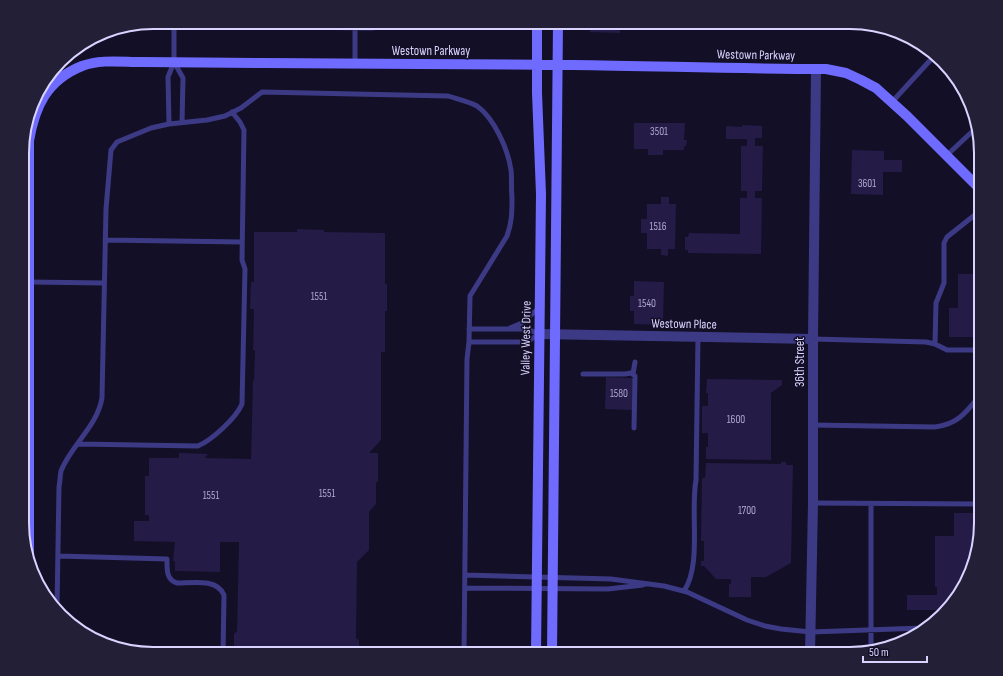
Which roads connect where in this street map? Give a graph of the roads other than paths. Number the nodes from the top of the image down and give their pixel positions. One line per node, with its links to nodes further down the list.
1 (176, 29): 6 (lane)
2 (357, 29): 7 (lane)
3 (537, 29): 8 (street, Valley West Drive)
4 (558, 29): 9 (street)
5 (931, 59): 11 (lane)
6 (174, 62): 7 (street, Westown Parkway); 12 (street, Westown Parkway); 14 (lane); 15 (lane)
7 (355, 64): 8 (street, Westown Parkway)
8 (537, 65): 9 (street, Westown Parkway); 26 (street, Valley West Drive)
9 (558, 65): 10 (street, Westown Parkway); 30 (street)
10 (816, 69): 11 (street, Westown Parkway); 32 (street, 36th Street)
11 (892, 102): 18 (street, Westown Parkway)
12 (38, 106)
13 (232, 112): 14 (lane); 23 (lane); 27 (lane)
14 (182, 123): 15 (lane)
15 (169, 124): 22 (lane)
16 (972, 131): 18 (lane)
17 (29, 153): 20 (street, Westown Parkway)
18 (946, 156): 19 (street, Westown Parkway)
19 (974, 183)
20 (29, 208)
21 (974, 215): 34 (lane)
22 (105, 240): 23 (lane); 25 (lane)
23 (242, 242): 42 (lane)
24 (29, 282): 25 (lane)
25 (104, 283): 42 (lane)
26 (539, 308): 28 (lane); 29 (street, Valley West Drive)
27 (469, 329): 28 (lane); 33 (lane)
28 (507, 329): 29 (lane)
29 (539, 334): 30 (street, Westown Place); 33 (lane); 48 (street, Valley West Drive)
30 (555, 334): 31 (street, Westown Place); 49 (street)
31 (698, 337): 32 (street, Westown Place); 54 (lane)
32 (813, 339): 34 (lane); 40 (street, 36th Street)
33 (469, 342): 47 (lane)
34 (935, 344): 35 (lane)
35 (974, 350)
36 (635, 362): 38 (lane)
37 (583, 374): 38 (lane)
38 (633, 374): 41 (lane)
39 (974, 402): 40 (lane)
40 (813, 425): 43 (street, 36th Street)
41 (634, 428)
42 (78, 444): 46 (lane)
43 (814, 503): 44 (lane); 58 (street, 36th Street)
44 (871, 504): 45 (lane); 57 (lane)
45 (974, 504)
46 (58, 556): 55 (lane); 60 (lane)
47 (465, 575): 48 (lane); 51 (lane)
48 (536, 576): 49 (lane); 52 (street, Valley West Drive)
49 (553, 576): 50 (lane); 53 (street)
50 (652, 584): 53 (lane); 54 (lane)
51 (465, 588): 52 (lane); 61 (lane)
52 (536, 588): 53 (lane); 62 (street, Valley West Drive)
53 (552, 589): 63 (street)
54 (684, 591): 58 (lane)
55 (57, 600)
56 (915, 628): 57 (lane)
57 (871, 629): 58 (lane); 59 (lane)
58 (811, 632): 64 (street, 36th Street)
59 (871, 645)
60 (224, 647)
61 (464, 647)
62 (536, 647)
63 (552, 647)
64 (810, 647)

